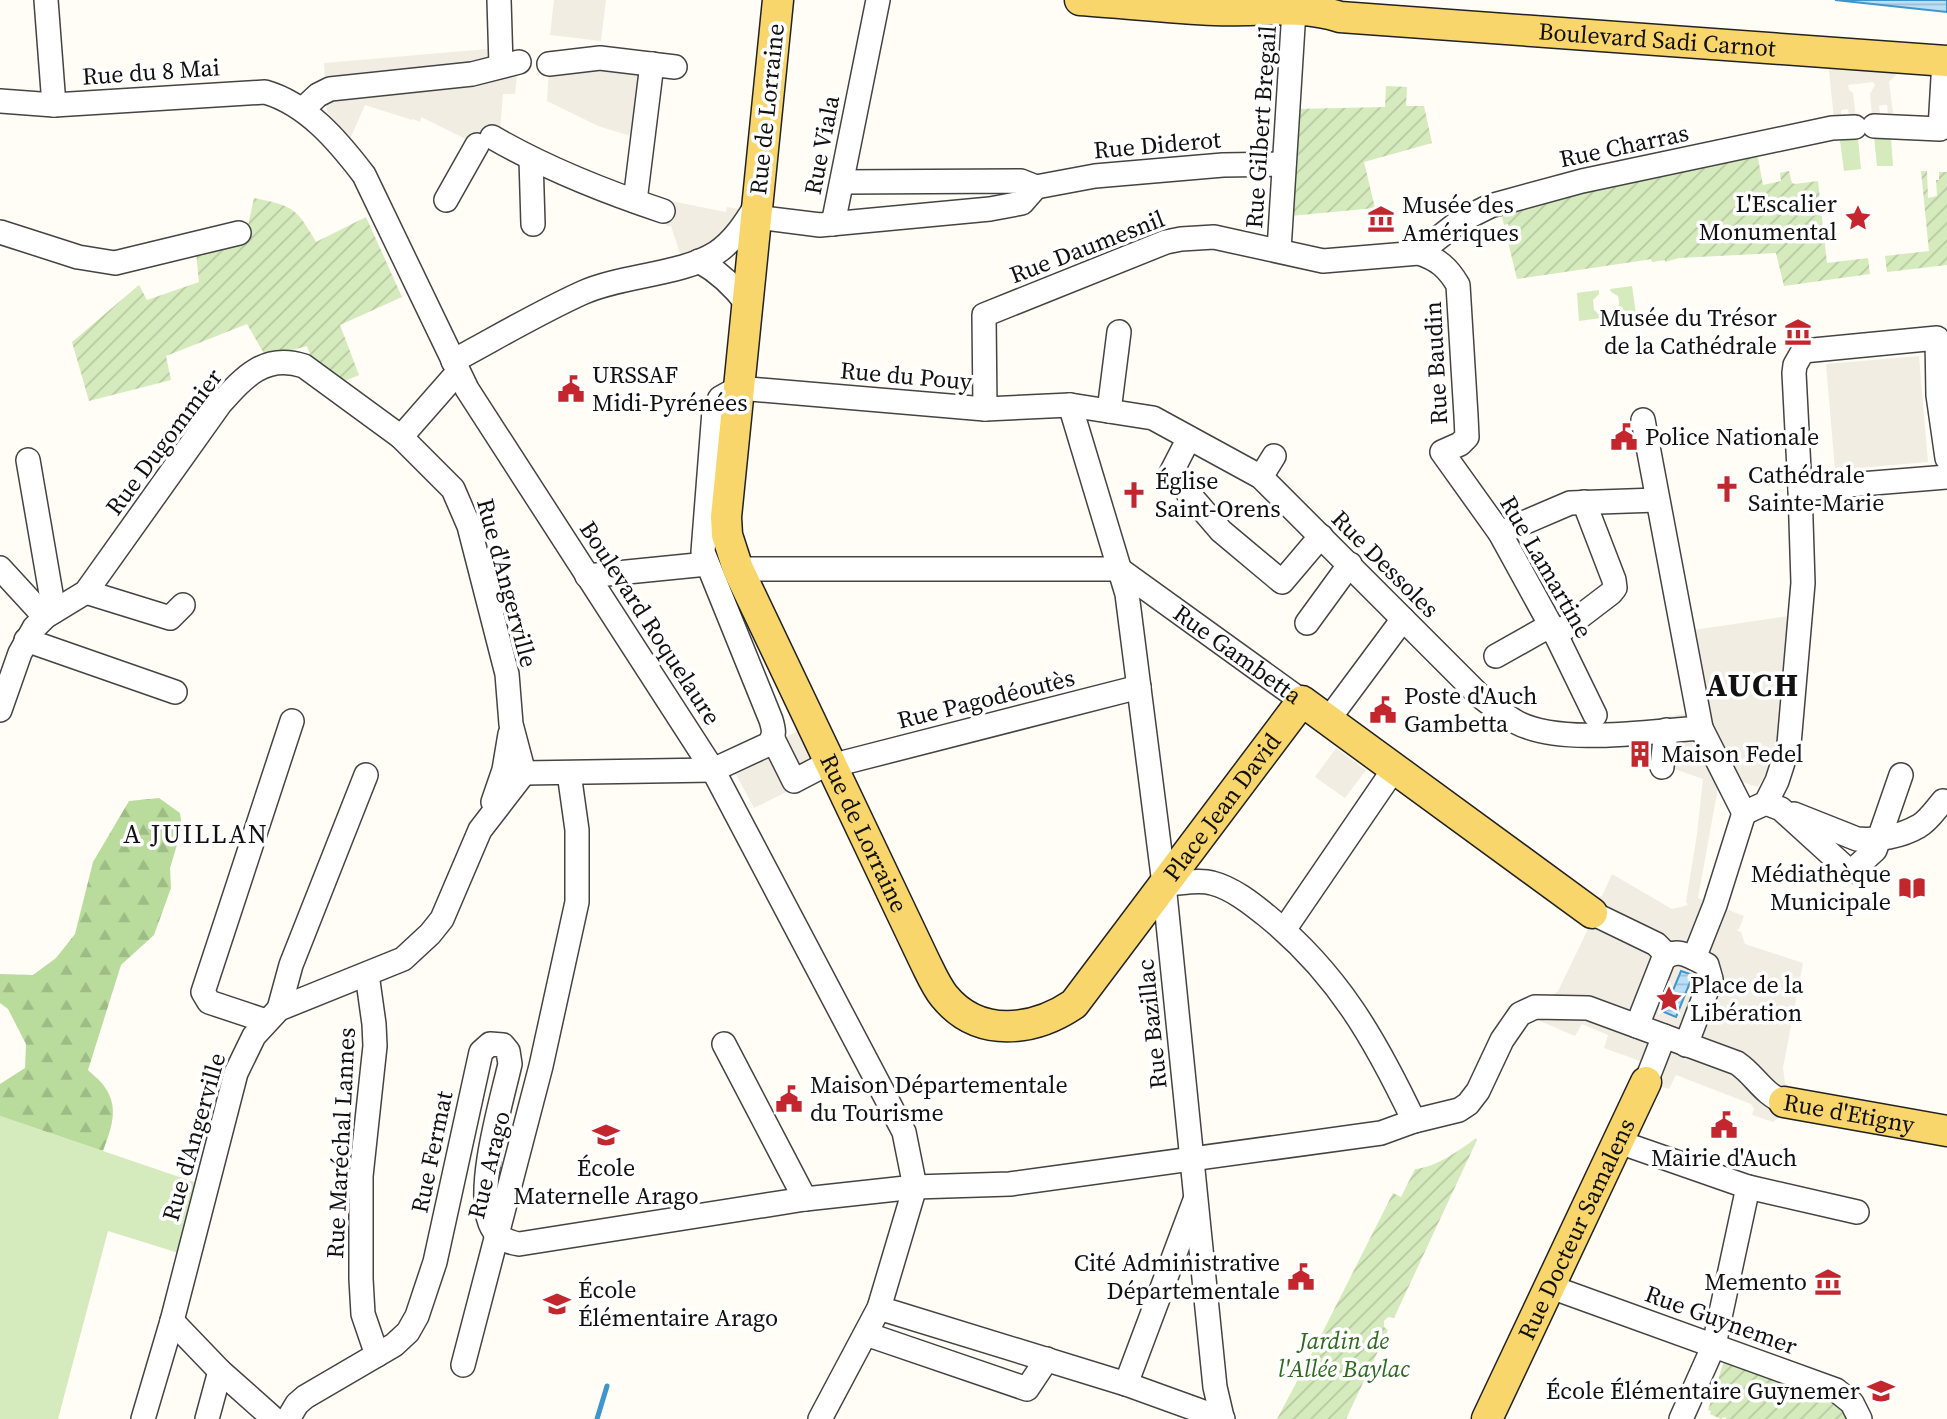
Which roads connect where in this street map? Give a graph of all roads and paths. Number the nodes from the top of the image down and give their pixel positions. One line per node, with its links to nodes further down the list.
1 (46, 0): 16 (street)
2 (499, 0): 17 (street)
3 (878, 0): 20 (street, Rue Viala)
4 (1080, 0): 9 (main road, Boulevard Sadi Carnot)
5 (1265, 0): 9 (main road, Boulevard Sadi Carnot)
6 (1342, 0): 10 (main road, Boulevard Sadi Carnot)
7 (781, 7): 25 (main road, Rue de Lorraine)
8 (1299, 9): 9 (main road, Boulevard Sadi Carnot); 10 (main road, Boulevard Sadi Carnot); 19 (street, Rue Gilbert Bregail)
9 (1217, 10)
10 (1367, 17): 11 (main road, Boulevard Sadi Carnot)
11 (1945, 61): 31 (street, Rue Charras)
12 (549, 64): 13 (street)
13 (652, 64): 14 (street); 23 (street)
14 (676, 67)
15 (0, 101): 16 (street, Rue du 8 Mai)
16 (54, 105): 17 (street, Rue du 8 Mai)
17 (303, 109): 36 (street, Boulevard Roquelaure)
18 (531, 159): 22 (street); 23 (street); 26 (street)
19 (1284, 164): 21 (street, Rue Diderot); 30 (street, Rue Gilbert Bregail)
20 (842, 182): 21 (street, Rue Diderot); 27 (street, Rue Viala)
21 (1036, 187): 27 (street, Rue Diderot)
22 (446, 200)
23 (635, 201): 24 (street)
24 (663, 211)
25 (757, 211): 27 (street, Rue Viala); 32 (street); 33 (main road, Rue de Lorraine)
26 (533, 224)
27 (833, 224)
28 (0, 232): 29 (street)
29 (239, 233)
30 (1279, 250): 31 (street, Rue Daumesnil); 39 (street, Rue Daumesnil)
31 (1419, 253): 44 (street, Rue Baudin)
32 (699, 261): 33 (street); 34 (street); 36 (street)
33 (751, 264): 34 (main road, Rue de Lorraine)
34 (747, 304): 37 (main road, Rue de Lorraine)
35 (1119, 332): 40 (street)
36 (456, 366): 42 (street); 60 (street, Boulevard Roquelaure)
37 (738, 388): 39 (street, Rue du Pouy); 55 (street); 58 (main road, Rue de Lorraine)
38 (1070, 405): 39 (street, Rue du Pouy); 40 (street, Rue Dessoles); 59 (street, Rue Bazillac)
39 (985, 409)
40 (1110, 411): 43 (street, Rue Dessoles)
41 (1643, 420): 51 (street)
42 (401, 437): 61 (street, Rue Dugommier); 76 (street, Rue d'Angerville)
43 (1189, 438): 48 (street, Rue Dessoles); 54 (street)
44 (1442, 452): 53 (street, Rue Lamartine)
45 (1274, 456): 48 (street)
46 (1947, 458): 50 (street)
47 (27, 460): 63 (street)
48 (1261, 477): 54 (street, Rue Dessoles)
49 (1947, 477): 50 (street)
50 (1800, 489): 90 (street)
51 (1657, 500): 52 (street); 77 (street)
52 (1584, 502): 53 (street); 66 (street)
53 (1511, 529): 66 (street, Rue Lamartine)
54 (1321, 536): 56 (street, Rue Dessoles)
55 (707, 564): 60 (street); 79 (street)
56 (1349, 564): 64 (street, Rue Dessoles); 65 (street)
57 (0, 568): 63 (street)
58 (738, 569): 59 (street); 94 (main road, Rue de Lorraine)
59 (1119, 569): 69 (street, Rue Bazillac); 71 (street, Rue Gambetta)
60 (587, 576): 84 (street, Boulevard Roquelaure)
61 (86, 592): 62 (street); 63 (street, Rue Dugommier)
62 (183, 605)
63 (49, 614): 67 (street, Rue Dugommier)
64 (1402, 619): 74 (street); 78 (street, Rue Dessoles)
65 (1307, 623)
66 (1554, 630): 68 (street); 73 (street, Rue Lamartine)
67 (26, 640): 70 (street); 72 (street, Rue Dugommier)
68 (1496, 656)
69 (1139, 687): 80 (street, Rue Pagodéoutès); 94 (street, Rue Bazillac)
70 (175, 692)
71 (1302, 701): 74 (main road, Rue Gambetta); 94 (main road, Place Jean David)
72 (0, 710)
73 (1595, 715)
74 (1328, 720): 83 (main road, Rue Gambetta)
75 (292, 721): 100 (street)
76 (511, 724): 86 (street, Rue d'Angerville); 92 (street, Rue d'Angerville)
77 (1701, 728): 78 (street, Rue Dessoles); 91 (street)
78 (1666, 730): 81 (street)
79 (772, 739): 82 (street); 84 (street)
80 (846, 762)
81 (1662, 767)
82 (817, 769)
83 (1394, 769): 95 (main road, Rue Gambetta); 96 (street)
84 (713, 770): 85 (street); 112 (street, Boulevard Roquelaure)
85 (569, 773): 86 (street); 117 (street, Rue Arago)
86 (523, 774): 92 (street, Rue d'Angerville)
87 (366, 775): 100 (street)
88 (1901, 775): 93 (street)
89 (1943, 801): 93 (street)
90 (1773, 806): 91 (street); 93 (street); 93 (street)
91 (1744, 813): 98 (street)
92 (489, 817): 99 (street, Rue d'Angerville)
93 (1880, 839)
94 (1164, 884): 96 (street, Place Jean David); 111 (street, Rue Bazillac)
95 (1592, 913): 97 (street, Rue Gambetta)
96 (1284, 930): 107 (street, Place Jean David)
97 (1667, 955): 98 (street); 101 (street)
98 (1694, 958): 104 (street)
99 (367, 974): 100 (street, Rue d'Angerville); 123 (street, Rue Maréchal Lannes)
100 (273, 1015): 120 (street, Rue d'Angerville)
101 (1637, 1026): 102 (street); 107 (street, Rue Arago)
102 (1664, 1036): 104 (street); 105 (street, Rue Docteur Samalens)
103 (724, 1044): 115 (street)
104 (1686, 1045): 106 (street, Rue d'Etigny)
105 (1646, 1082): 109 (main road, Rue Docteur Samalens)
106 (1784, 1102): 108 (main road, Rue d'Etigny)
107 (1414, 1121): 110 (street); 111 (street, Rue Arago)
108 (1947, 1131)
109 (1619, 1142): 113 (street); 118 (main road, Rue Docteur Samalens)
110 (1402, 1146)
111 (1193, 1159): 112 (street, Rue Arago); 114 (street, Rue Bazillac)
112 (915, 1187): 115 (street, Rue Arago); 119 (street)
113 (1748, 1187): 116 (street); 122 (street)
114 (1197, 1194): 127 (street); 128 (street, Rue Bazillac)
115 (805, 1199): 117 (street, Rue Arago)
116 (1857, 1212)
117 (498, 1236): 123 (street, Rue Fermat); 125 (street)
118 (1550, 1287): 122 (street, Rue Guynemer); 134 (main road, Rue Docteur Samalens)
119 (879, 1308): 121 (street); 124 (street)
120 (172, 1321): 126 (street); 129 (street, Rue d'Angerville)
121 (863, 1340): 124 (street); 133 (street)
122 (1714, 1345): 135 (street); 136 (street, Rue Guynemer)
123 (377, 1355): 132 (street, Rue Fermat)
124 (1047, 1359): 127 (street)
125 (463, 1365)
126 (220, 1371): 130 (street); 131 (street)
127 (1126, 1384): 128 (street)
128 (1223, 1418)
129 (144, 1419)
130 (206, 1419)
131 (274, 1419)
132 (288, 1419)
133 (820, 1419)
134 (1487, 1419)
135 (1681, 1419)
136 (1860, 1419)

